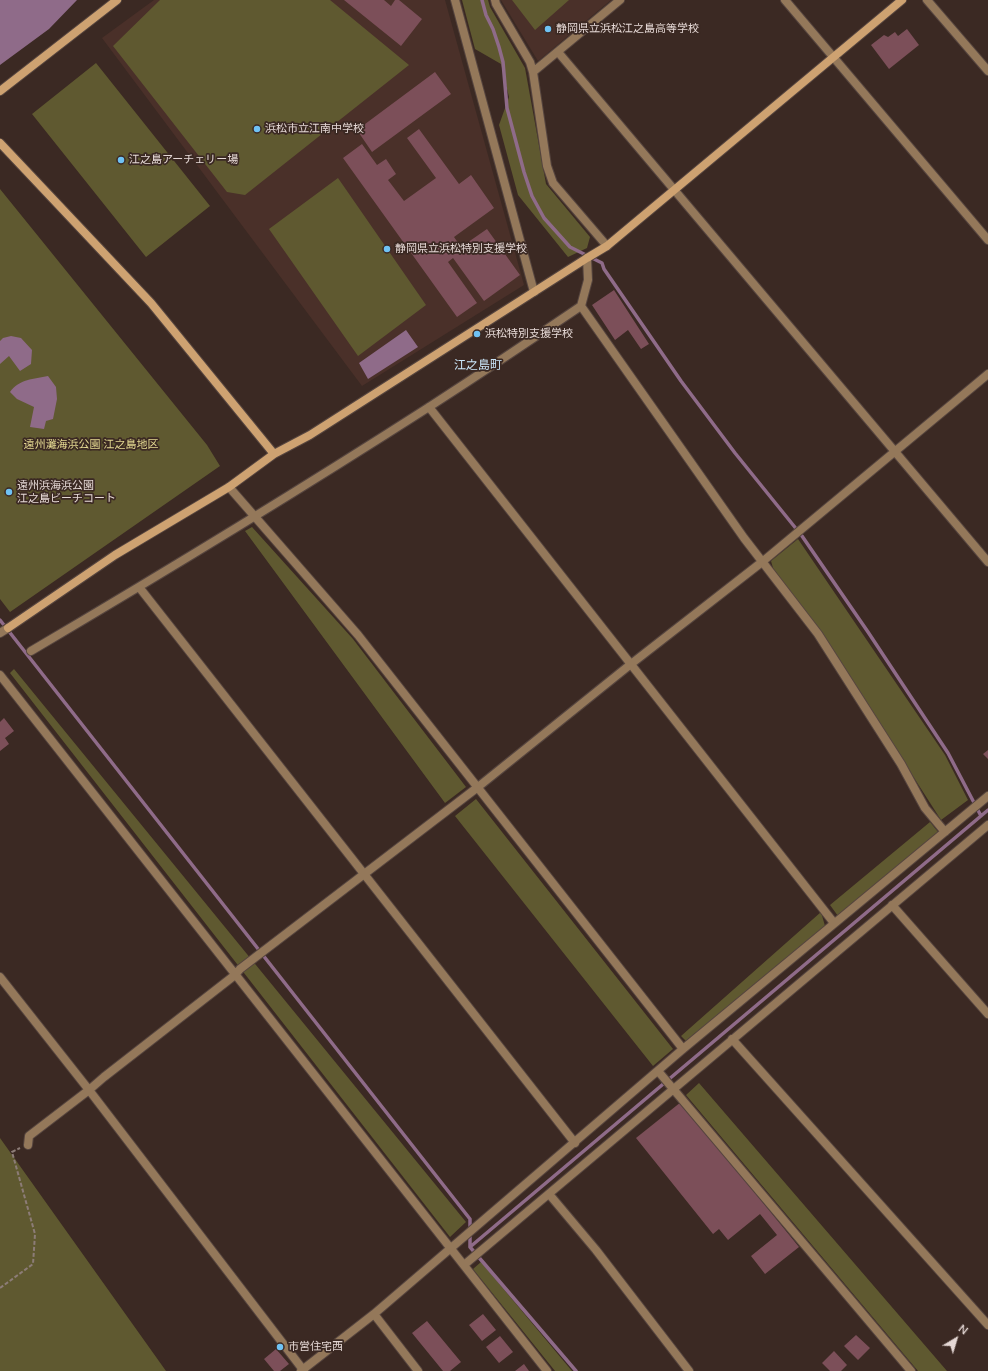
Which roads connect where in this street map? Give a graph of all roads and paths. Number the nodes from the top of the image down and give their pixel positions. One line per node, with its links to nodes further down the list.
1 (117, 0): 12 (street)
2 (455, 0): 18 (street)
3 (495, 0): 11 (street)
4 (620, 0): 8 (street)
5 (786, 0): 9 (street)
6 (902, 0): 9 (street)
7 (927, 0): 10 (street)
8 (558, 52): 11 (street); 14 (street)
9 (833, 57): 14 (street); 15 (street)
10 (988, 71)
11 (534, 72): 16 (street)
12 (0, 91)
13 (0, 144): 23 (street)
14 (675, 191): 16 (street); 22 (street)
15 (988, 240)
16 (607, 246): 17 (street)
17 (587, 258): 18 (street); 19 (street)
18 (534, 292): 23 (street)
19 (581, 306): 21 (street); 26 (street)
20 (988, 374): 22 (street)
21 (429, 407): 25 (street); 31 (street)
22 (896, 452): 26 (street); 27 (street)
23 (274, 454): 24 (street)
24 (229, 487): 25 (street); 29 (street)
25 (254, 517): 28 (street); 33 (street)
26 (762, 562): 31 (street); 36 (street)
27 (988, 562)
28 (139, 587): 30 (street); 37 (street)
29 (0, 633)
30 (30, 650)
31 (631, 664): 33 (street); 39 (street)
32 (0, 675): 40 (street)
33 (478, 787): 37 (street); 44 (street)
34 (988, 796): 36 (street)
35 (988, 825): 38 (street)
36 (944, 832): 39 (street)
37 (364, 874): 40 (street); 48 (street)
38 (892, 905): 42 (street); 43 (street)
39 (834, 923): 44 (street)
40 (238, 972): 47 (street); 51 (street)
41 (0, 977): 47 (street)
42 (988, 1014)
43 (732, 1039): 46 (street); 55 (street)
44 (683, 1049): 45 (street)
45 (658, 1071): 46 (street); 48 (street)
46 (673, 1089): 50 (street); 60 (street)
47 (89, 1090): 49 (street); 56 (street)
48 (575, 1142): 51 (street)
49 (28, 1145): 53 (path)
50 (549, 1194): 52 (street); 59 (street)
51 (451, 1249): 52 (street); 54 (street)
52 (464, 1265): 58 (street)
53 (0, 1288)
54 (374, 1314): 56 (street); 57 (street)
55 (988, 1325)
56 (302, 1371)
57 (418, 1371)
58 (547, 1371)
59 (689, 1371)
60 (911, 1371)

